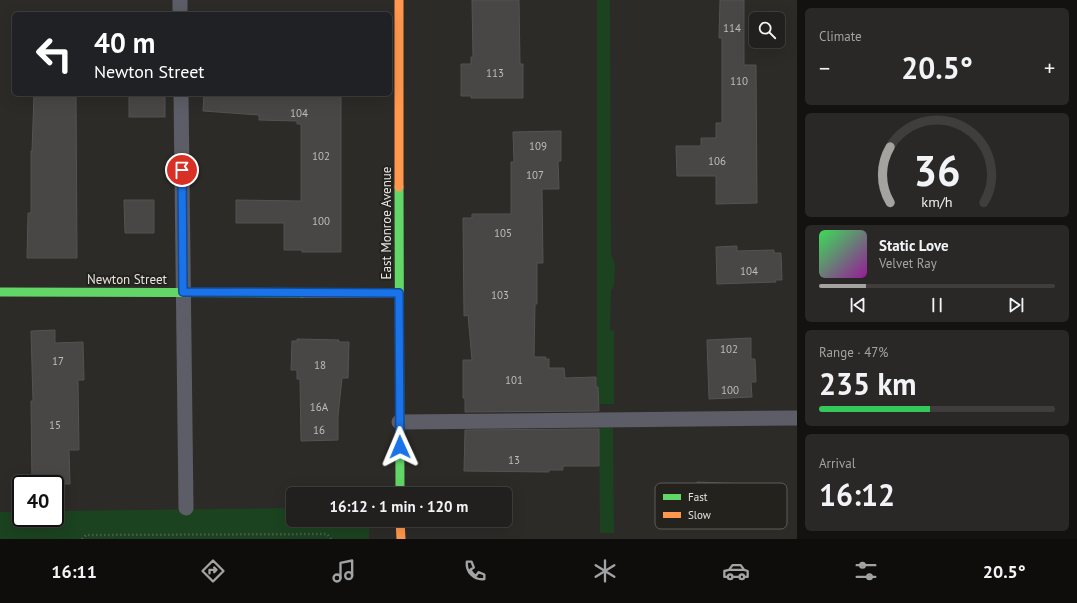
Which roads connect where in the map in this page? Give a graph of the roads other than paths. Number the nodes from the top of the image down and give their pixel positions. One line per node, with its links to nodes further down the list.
1 (180, 0): 3 (lane)
2 (399, 0): 7 (street, East Monroe Avenue)
3 (180, 12)
4 (181, 96): 6 (lane)
5 (0, 292): 6 (street, Newton Street)
6 (183, 292): 7 (street, Newton Street); 11 (lane)
7 (399, 293): 9 (street, East Monroe Avenue)
8 (797, 418): 9 (lane)
9 (400, 422): 10 (street, East Monroe Avenue)
10 (400, 487)
11 (186, 508)
12 (400, 527): 13 (street)
13 (401, 539)

